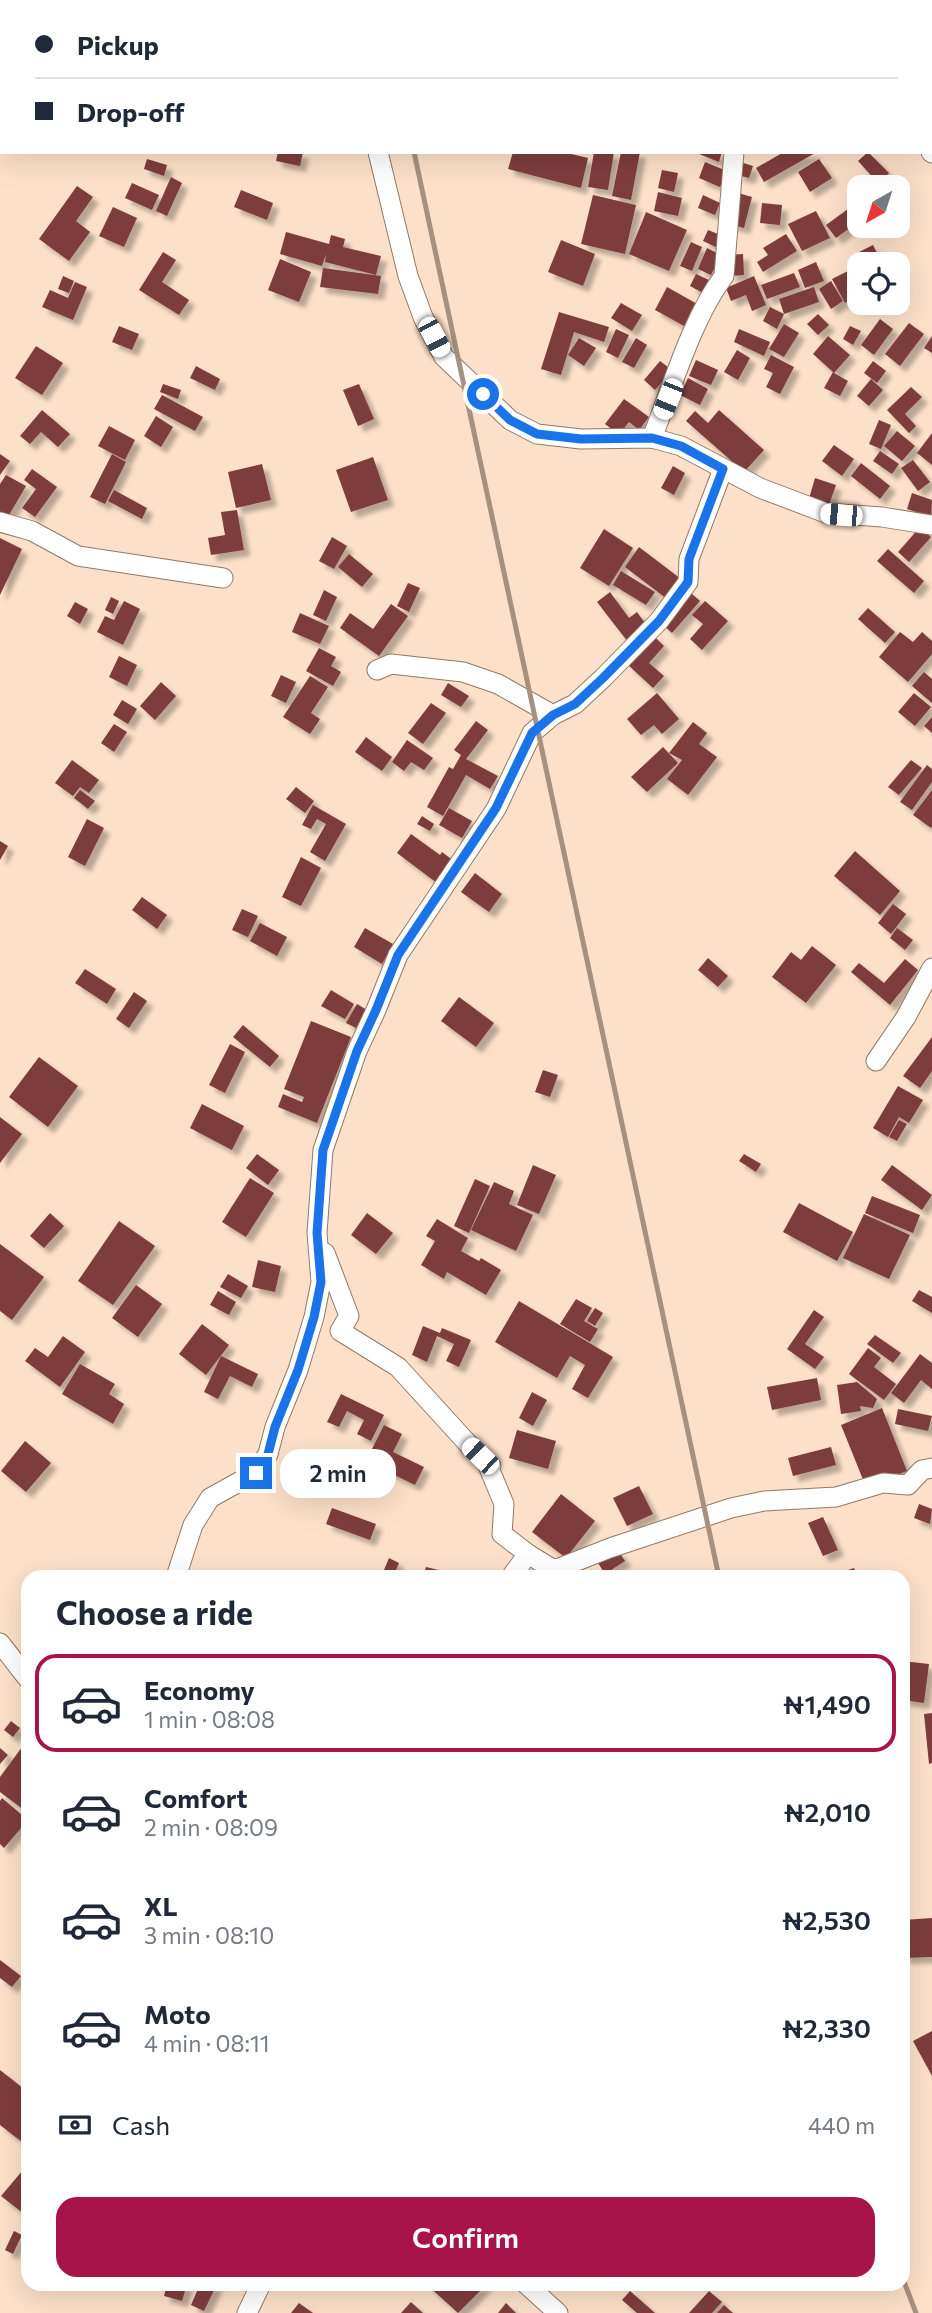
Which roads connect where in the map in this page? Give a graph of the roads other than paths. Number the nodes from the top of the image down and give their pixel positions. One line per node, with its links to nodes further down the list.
1 (379, 154): 3 (street)
2 (734, 154): 3 (street)
3 (652, 438): 4 (street)
4 (723, 469): 6 (street); 9 (street)
5 (0, 522): 7 (street)
6 (932, 525)
7 (223, 578)
8 (376, 670): 9 (street)
9 (553, 715): 12 (street)
10 (932, 968): 11 (street)
11 (876, 1061)
12 (317, 1233): 14 (street); 15 (street)
13 (932, 1468): 14 (street)
14 (528, 1554): 16 (street)
15 (178, 1570)
16 (515, 1570)
17 (0, 1643): 18 (street)
18 (21, 1670)
19 (258, 2291): 21 (street)
20 (534, 2291): 22 (street)
21 (247, 2313)
22 (558, 2313)

